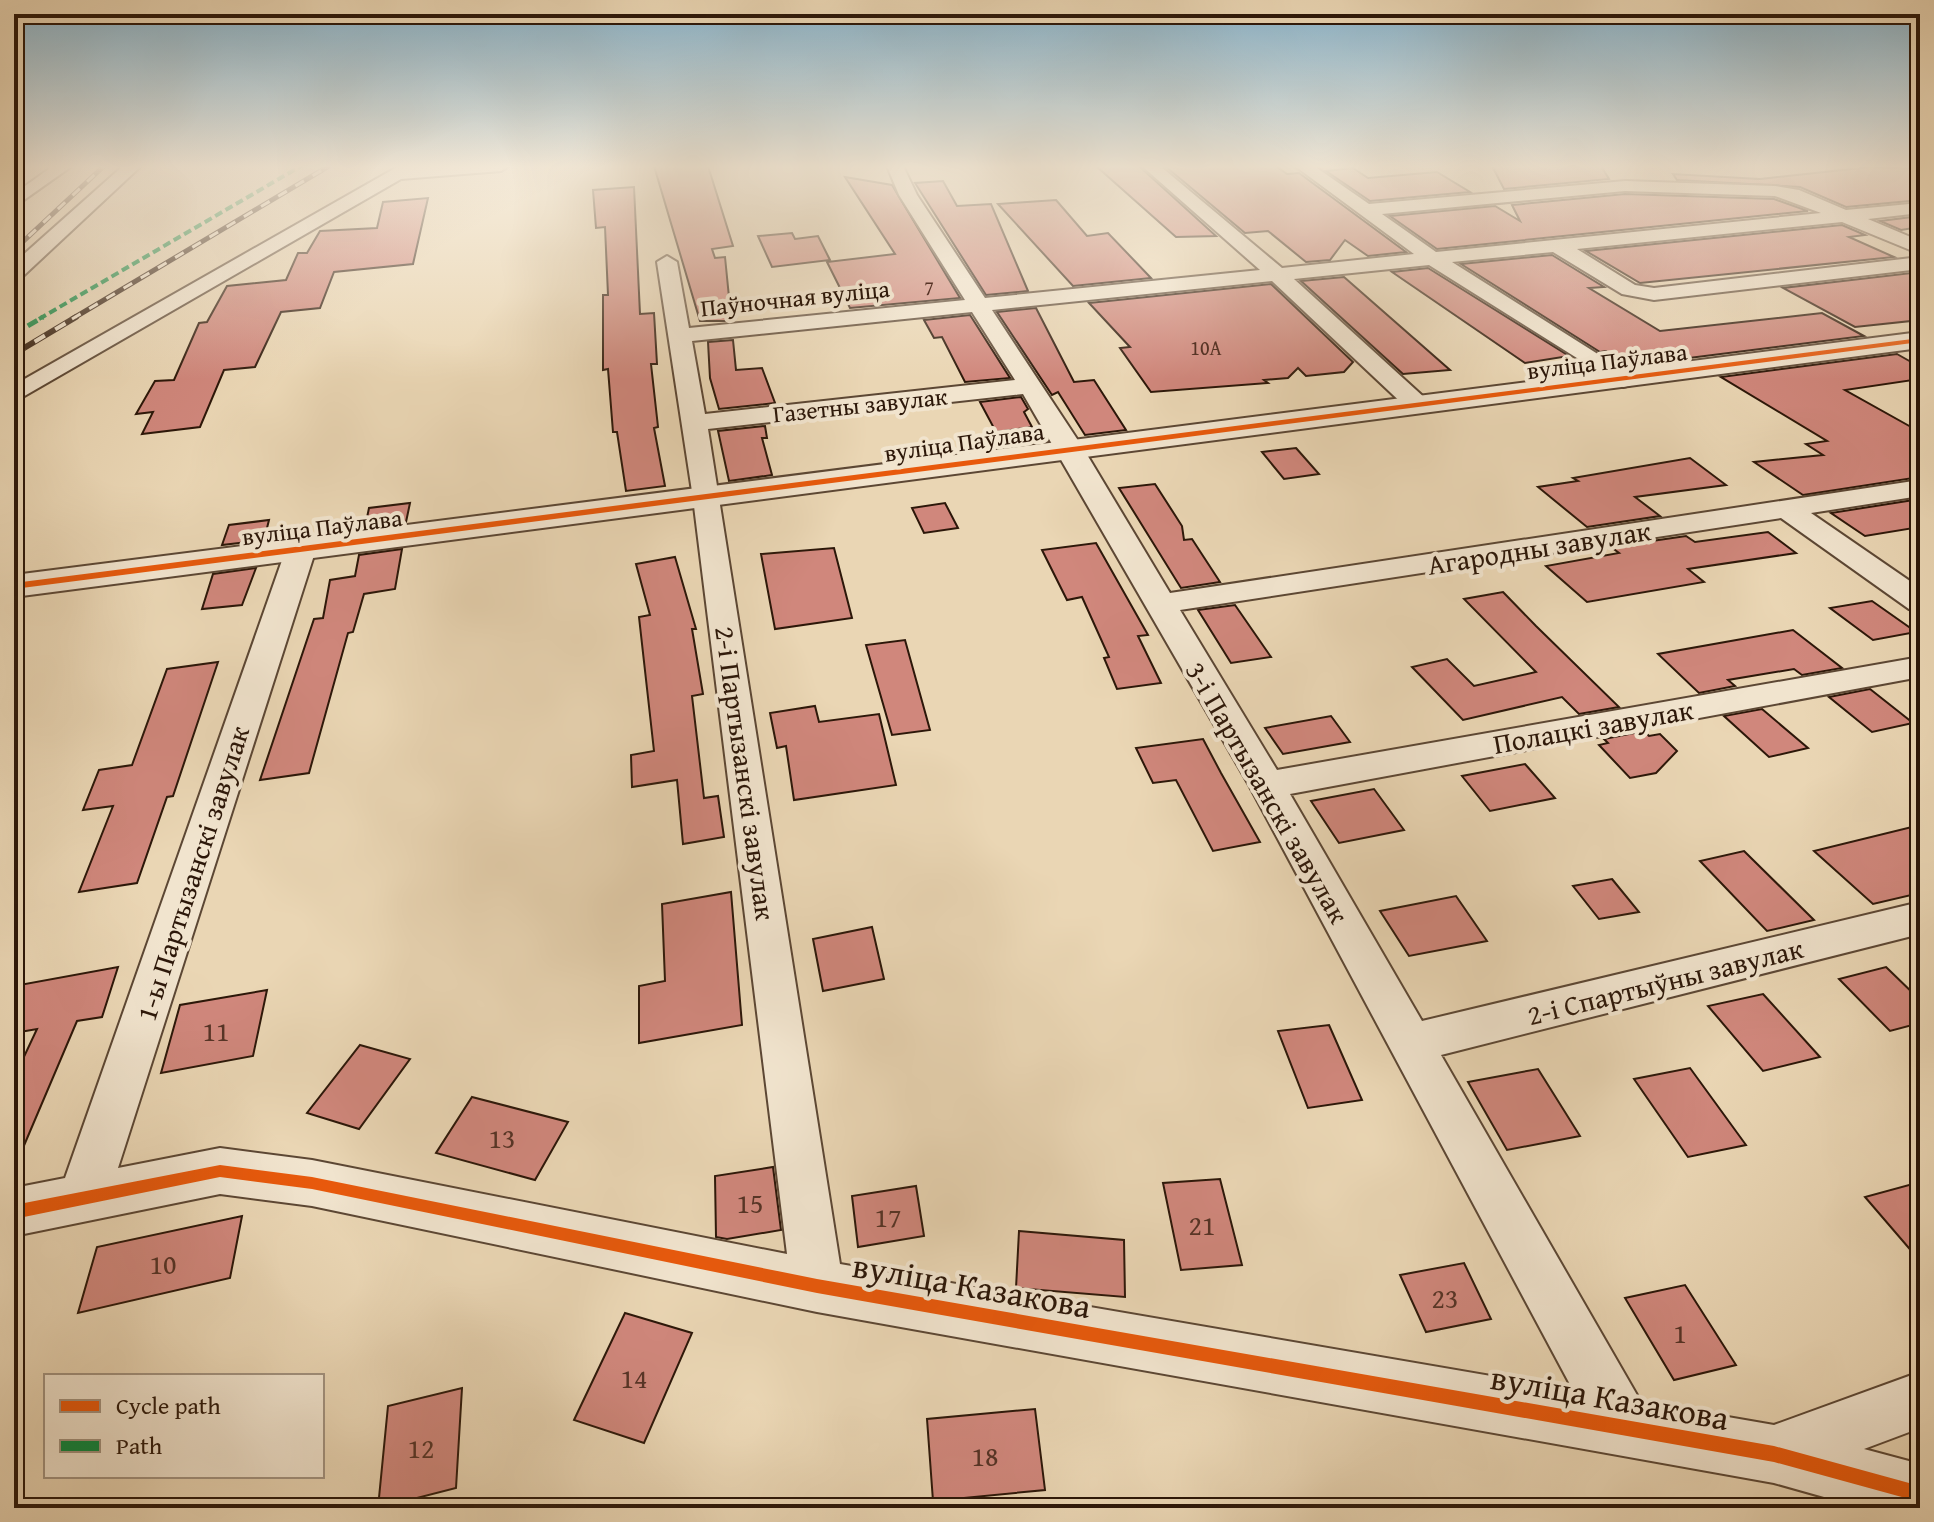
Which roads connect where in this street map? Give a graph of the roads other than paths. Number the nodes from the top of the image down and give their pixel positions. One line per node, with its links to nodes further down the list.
1 (55, 237): 13 (street)
2 (288, 237): 20 (street)
3 (935, 237): 15 (street, 3-і Партызанскі завулак)
4 (1234, 237): 14 (street)
5 (1403, 237): 10 (street)
6 (1635, 237): 8 (street, Паўночная вуліца)
7 (1894, 237): 9 (street)
8 (1556, 245): 10 (street, Паўночная вуліца); 12 (street)
9 (1920, 248)
10 (1432, 258): 14 (street, Паўночная вуліца); 18 (street)
11 (667, 262): 16 (street, 2-і Партызанскі завулак)
12 (1920, 263)
13 (14, 274)
14 (1277, 274): 15 (street, Паўночная вуліца); 21 (street)
15 (980, 306): 16 (street, Паўночная вуліца); 19 (street, 3-і Партызанскі завулак)
16 (678, 336): 22 (street, 2-і Партызанскі завулак)
17 (1920, 340): 18 (street, вуліца Паўлава)
18 (1623, 380): 21 (street, вуліца Паўлава)
19 (1028, 386): 22 (street, Газетны завулак); 23 (street, 3-і Партызанскі завулак)
20 (14, 395)
21 (1417, 404): 23 (street, вуліца Паўлава)
22 (693, 423): 25 (street, 2-і Партызанскі завулак)
23 (1070, 448): 25 (street, вуліца Паўлава); 30 (street, 3-і Партызанскі завулак)
24 (1920, 488): 26 (street, Агародны завулак)
25 (707, 498): 27 (street, вуліца Паўлава); 37 (street, 2-і Партызанскі завулак)
26 (1787, 509): 29 (street); 30 (street, Агародны завулак)
27 (301, 549): 28 (street, вуліца Паўлава); 35 (street, 1-ы Партызанскі завулак)
28 (14, 586)
29 (1920, 602)
30 (1158, 604): 32 (street, 3-і Партызанскі завулак)
31 (1920, 667): 32 (street, Полацкі завулак)
32 (1267, 785): 34 (street, 3-і Партызанскі завулак)
33 (1920, 918): 34 (street, 2-і Спартыўны завулак)
34 (1411, 1043): 39 (street, 3-і Партызанскі завулак)
35 (83, 1198): 36 (street, вуліца Казакова); 37 (street, вуліца Казакова)
36 (14, 1212)
37 (817, 1286): 39 (street, вуліца Казакова)
38 (1920, 1400): 40 (street)
39 (1625, 1429): 40 (street, вуліца Казакова)
40 (1774, 1454): 41 (street, вуліца Казакова)
41 (1920, 1494)

